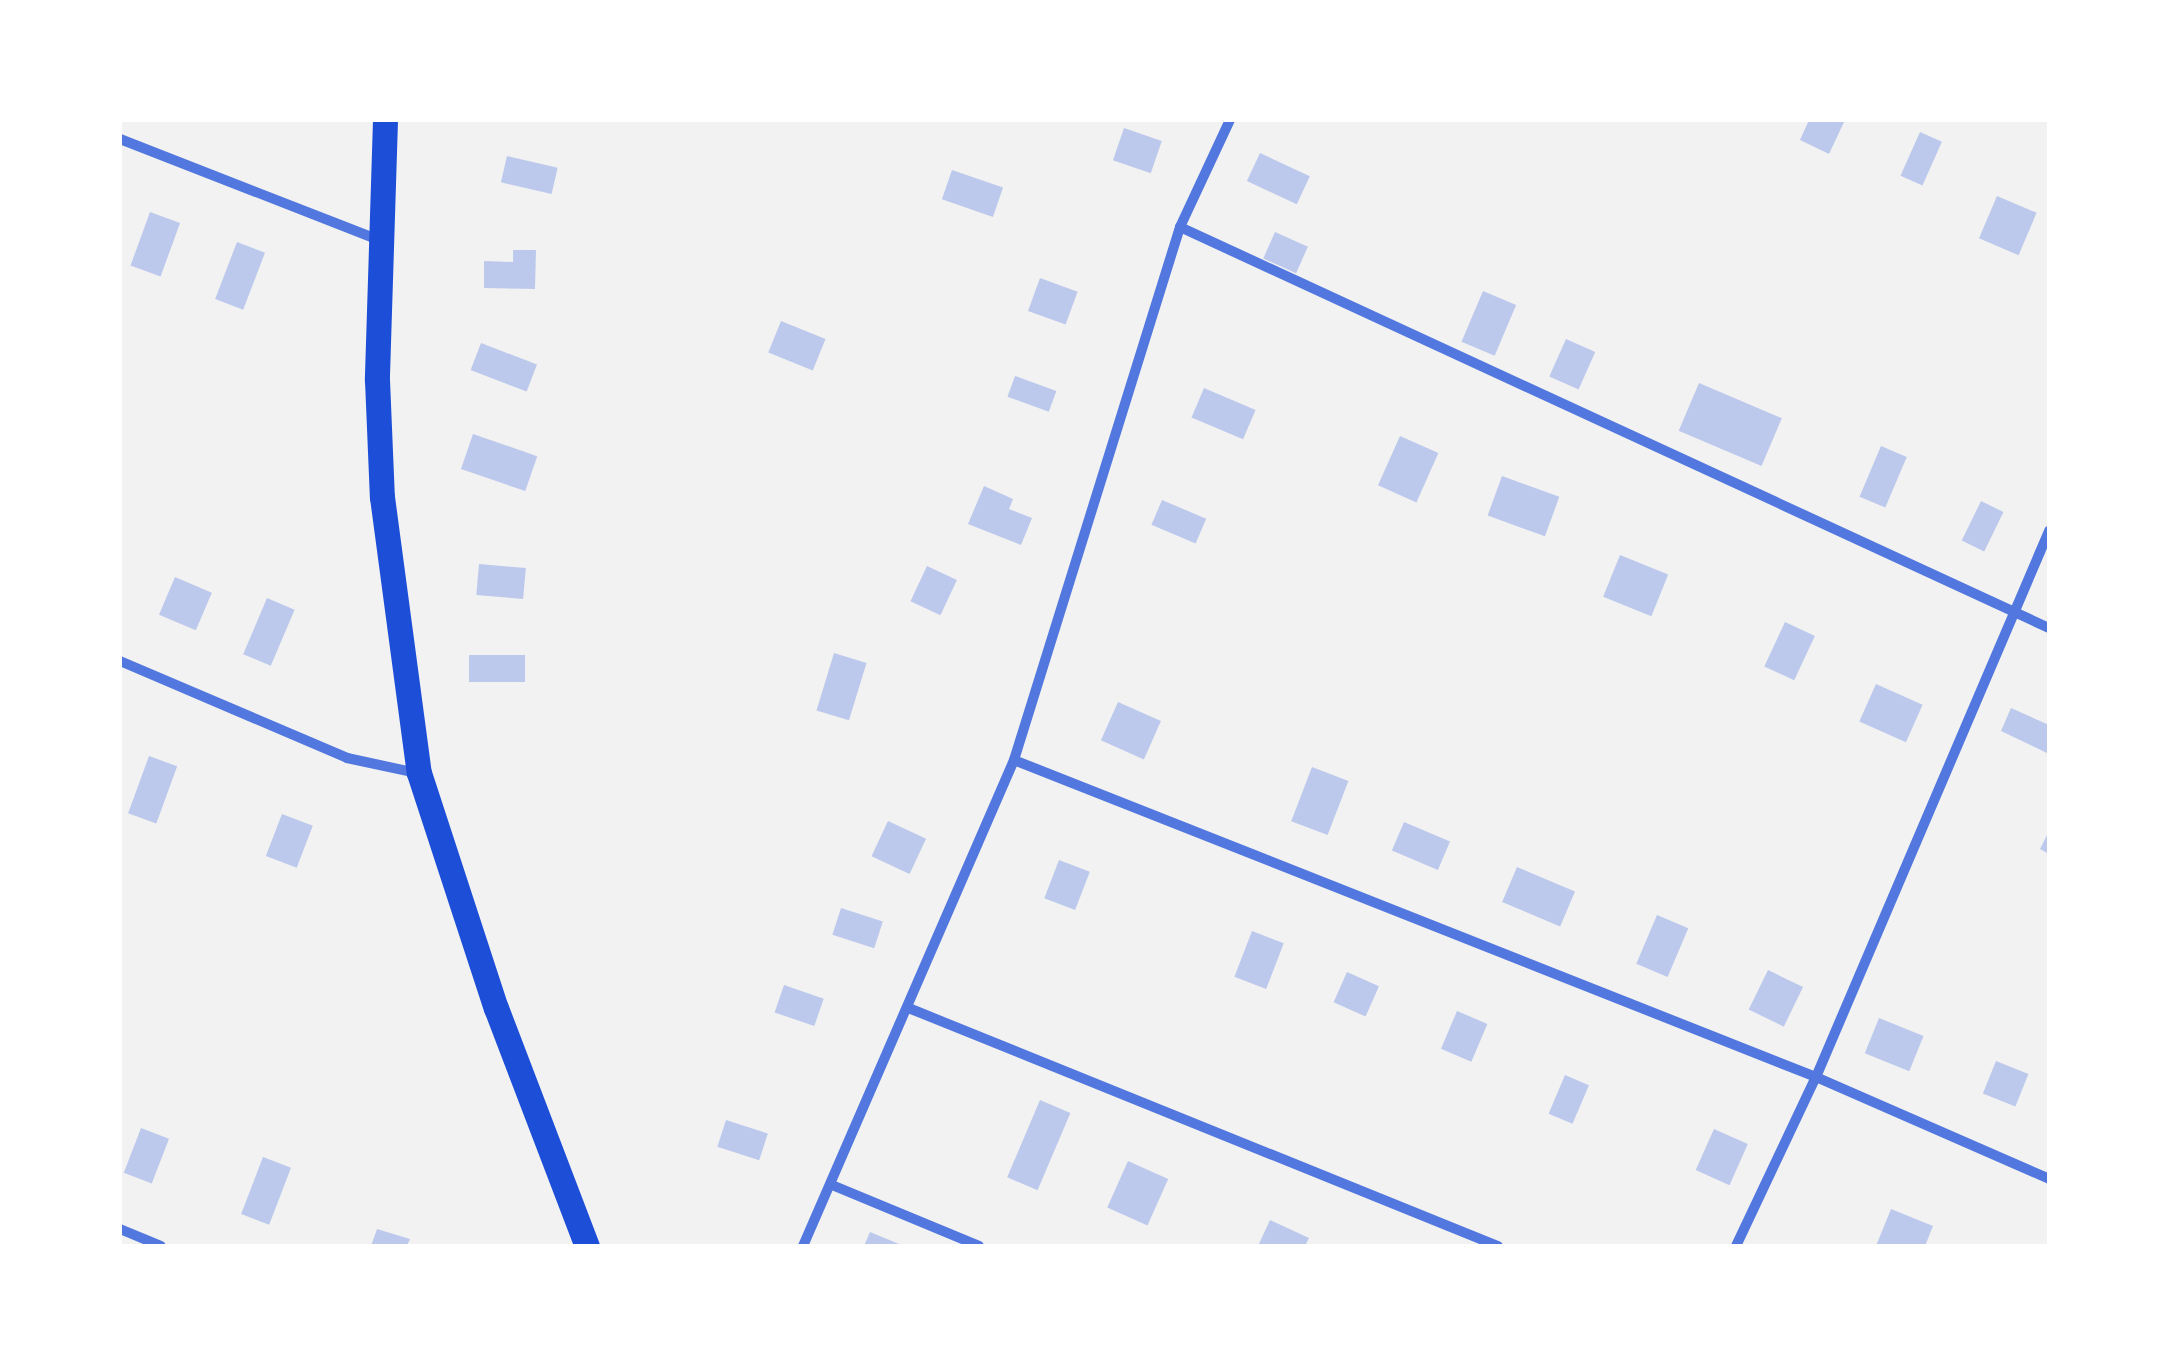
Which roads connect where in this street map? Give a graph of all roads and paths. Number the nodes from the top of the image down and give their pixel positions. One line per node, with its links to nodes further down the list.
1 (385, 120): 5 (main road)
2 (1230, 120): 4 (street)
3 (120, 138): 5 (street)
4 (1180, 227): 7 (street); 10 (street)
5 (380, 240): 11 (main road)
6 (2049, 532): 7 (street)
7 (2015, 613): 8 (street); 13 (street)
8 (2049, 628)
9 (120, 661): 11 (street)
10 (1014, 760): 12 (street); 13 (street)
11 (418, 773): 18 (main road)
12 (911, 1009): 15 (street); 21 (street)
13 (1816, 1077): 14 (street); 22 (street)
14 (2049, 1180)
15 (832, 1185): 19 (street); 20 (street)
16 (120, 1230): 17 (street)
17 (161, 1246)
18 (587, 1246)
19 (802, 1246)
20 (979, 1246)
21 (1498, 1246)
22 (1736, 1246)

